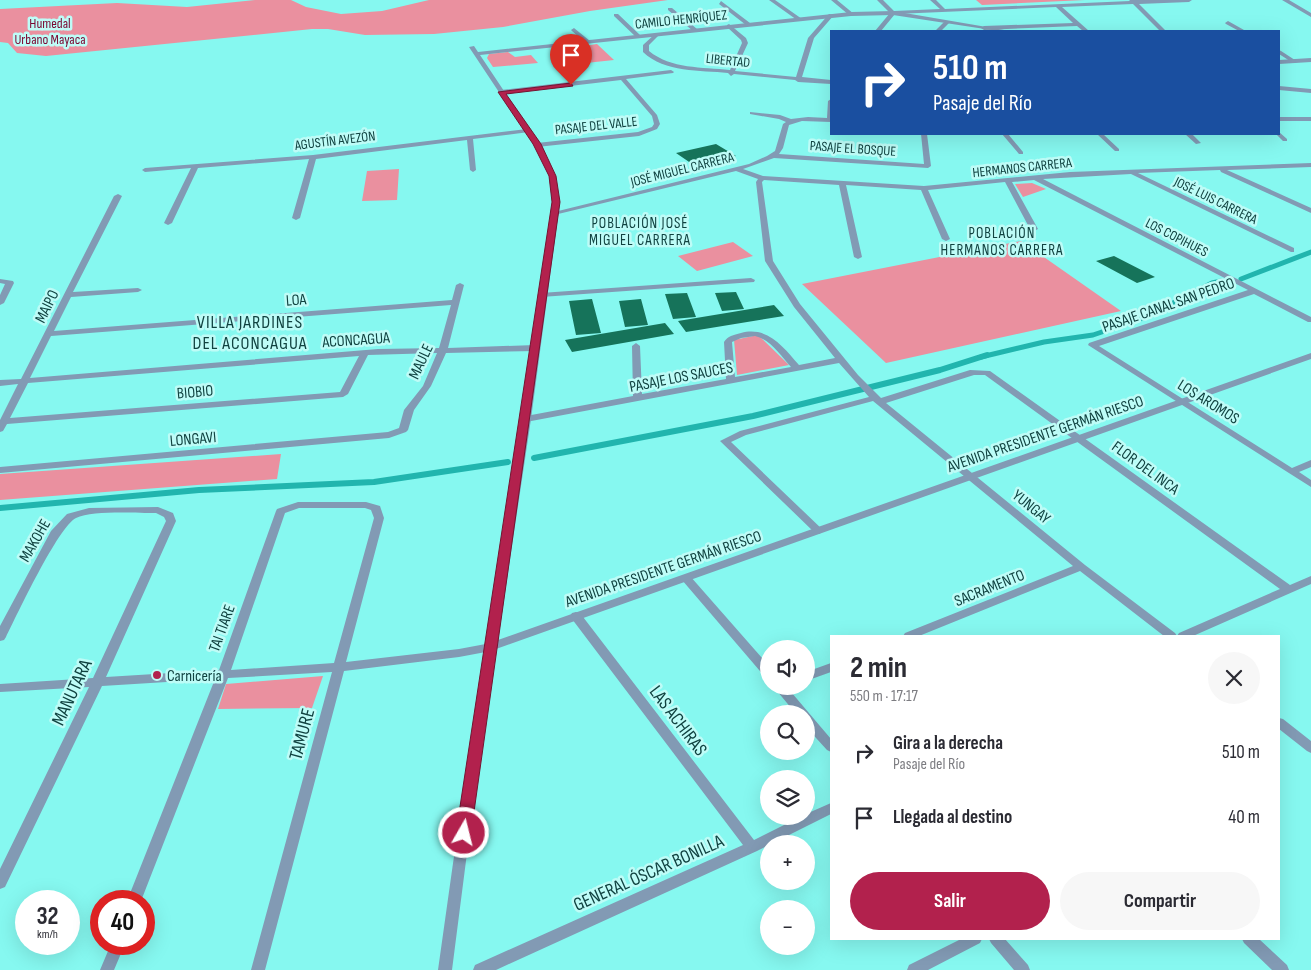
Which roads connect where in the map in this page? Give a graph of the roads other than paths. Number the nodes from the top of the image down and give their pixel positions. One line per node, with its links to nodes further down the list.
1 (772, 0): 17 (street)
2 (834, 0): 12 (street)
3 (880, 0): 13 (street)
4 (933, 0): 11 (street)
5 (1189, 0): 7 (street)
6 (1286, 0): 16 (street)
7 (1133, 1): 9 (street); 30 (street)
8 (721, 3): 20 (street)
9 (1056, 5): 11 (street); 21 (street)
10 (670, 10): 25 (street)
11 (943, 10): 13 (street)
12 (851, 14): 13 (street, CAMILO HENRÍQUEZ); 15 (street, CAMILO HENRÍQUEZ)
13 (893, 14): 18 (street, CAMILO HENRÍQUEZ); 26 (street)
14 (616, 15): 33 (street)
15 (831, 15): 17 (street, CAMILO HENRÍQUEZ); 42 (street)
16 (1311, 15)
17 (800, 19): 20 (street, CAMILO HENRÍQUEZ)
18 (947, 22): 23 (street, CAMILO HENRÍQUEZ); 27 (street)
19 (1228, 23): 31 (street)
20 (748, 24): 22 (street, CAMILO HENRÍQUEZ)
21 (1078, 24): 23 (street); 29 (street)
22 (729, 26): 25 (street, CAMILO HENRÍQUEZ); 40 (street)
23 (984, 28): 28 (street, CAMILO HENRÍQUEZ)
24 (574, 30): 34 (street)
25 (695, 30): 32 (street, CAMILO HENRÍQUEZ)
26 (879, 30)
27 (939, 30)
28 (999, 30)
29 (1085, 30)
30 (1162, 30)
31 (1240, 30)
32 (656, 35): 33 (street, CAMILO HENRÍQUEZ); 40 (street, LIBERTAD)
33 (638, 36): 34 (street, CAMILO HENRÍQUEZ)
34 (588, 42): 46 (street, CAMILO HENRÍQUEZ)
35 (1280, 53): 38 (street)
36 (1311, 60): 38 (street)
37 (1280, 62): 38 (street)
38 (1295, 62)
39 (671, 72): 41 (street)
40 (731, 74): 42 (street, LIBERTAD)
41 (622, 79): 46 (street); 61 (street, PASAJE DEL VALLE)
42 (798, 80): 43 (street, LIBERTAD)
43 (830, 82)
44 (1280, 88): 45 (street)
45 (1311, 91)
46 (501, 92): 52 (street)
47 (752, 114): 51 (street)
48 (1280, 119): 49 (street)
49 (1311, 119)
50 (830, 120): 51 (street)
51 (790, 121): 64 (street)
52 (527, 131): 58 (street, AGUSTÍN AVEZÓN); 61 (street)
53 (924, 135): 64 (street, PASAJE EL BOSQUE)
54 (1006, 135): 63 (street)
55 (1101, 135): 62 (street)
56 (1189, 135): 60 (street)
57 (1280, 135): 59 (street)
58 (470, 138): 65 (street, AGUSTÍN AVEZÓN); 70 (street)
59 (1285, 140)
60 (1198, 143)
61 (537, 144): 80 (street)
62 (1117, 150)
63 (1021, 153)
64 (776, 156): 68 (street, JOSÉ MIGUEL CARRERA)
65 (313, 157): 67 (street, AGUSTÍN AVEZÓN); 81 (street)
66 (1311, 165): 71 (street, HERMANOS CARRERA)
67 (195, 167): 69 (street, AGUSTÍN AVEZÓN); 82 (street)
68 (737, 169): 74 (street, HERMANOS CARRERA); 80 (street, JOSÉ MIGUEL CARRERA)
69 (145, 170)
70 (473, 170)
71 (1222, 170): 72 (street, HERMANOS CARRERA); 79 (street)
72 (1131, 172): 73 (street, HERMANOS CARRERA); 85 (street, JOSÉ LUIS CARRERA)
73 (1032, 176): 75 (street, HERMANOS CARRERA); 91 (street, LOS COPIHUES)
74 (762, 178): 76 (street, HERMANOS CARRERA); 104 (street)
75 (1007, 179): 77 (street, HERMANOS CARRERA); 83 (street)
76 (842, 184): 77 (street, HERMANOS CARRERA); 86 (street)
77 (924, 188): 84 (street)
78 (118, 196): 92 (street, MAIPO)
79 (1311, 212)
80 (554, 213): 93 (street)
81 (296, 218)
82 (168, 223)
83 (1034, 229)
84 (946, 239)
85 (1291, 250)
86 (858, 257)
87 (751, 280): 93 (street)
88 (0, 281): 95 (street)
89 (460, 285): 94 (street, MAULE)
90 (138, 290): 92 (street)
91 (1254, 290): 96 (street, LOS COPIHUES); 98 (street, PASAJE CANAL SAN PEDRO)
92 (68, 295): 97 (street, MAIPO)
93 (541, 295): 100 (street)
94 (455, 302): 97 (street, LOA); 101 (street, MAULE)
95 (0, 303)
96 (1311, 320)
97 (49, 334): 106 (street, MAIPO)
98 (1092, 345): 111 (street, LOS AROMOS)
99 (636, 346): 109 (street)
100 (535, 348): 101 (street, ACONCAGUA); 112 (street)
101 (443, 350): 102 (street, ACONCAGUA); 114 (street, MAULE)
102 (365, 353): 106 (street, ACONCAGUA); 113 (street, BIOBIO)
103 (1311, 356): 111 (street, AVENIDA PRESIDENTE GERMÁN RIESCO)
104 (841, 360): 105 (street, PASAJE LOS SAUCES); 110 (street, YUNGAY)
105 (797, 369): 107 (street, PASAJE LOS SAUCES); 107 (street)
106 (25, 381): 108 (street, ACONCAGUA); 113 (street, MAIPO)
107 (732, 382): 109 (street, PASAJE LOS SAUCES)
108 (0, 383)
109 (638, 399): 112 (street, PASAJE LOS SAUCES)
110 (877, 400): 115 (street, FLOR DEL INCA); 119 (street, YUNGAY); 123 (street)
111 (1182, 402): 115 (street, AVENIDA PRESIDENTE GERMÁN RIESCO); 118 (street, LOS AROMOS)
112 (526, 420): 133 (street)
113 (2, 425)
114 (389, 434): 117 (street, LONGAVI)
115 (1080, 438): 119 (street, AVENIDA PRESIDENTE GERMÁN RIESCO); 127 (street, FLOR DEL INCA)
116 (1311, 464): 118 (street)
117 (0, 470)
118 (1292, 472): 120 (street, LOS AROMOS)
119 (970, 477): 123 (street, AVENIDA PRESIDENTE GERMÁN RIESCO); 124 (street, YUNGAY)
120 (1311, 484)
121 (376, 508): 135 (street, TAMURE); 138 (street, TAI TIARE)
122 (71, 516): 132 (street, MAKOHE); 139 (street, MANUTARA)
123 (819, 531): 125 (street, AVENIDA PRESIDENTE GERMÁN RIESCO)
124 (1081, 567): 129 (street, SACRAMENTO); 130 (street, YUNGAY)
125 (686, 578): 128 (street, AVENIDA PRESIDENTE GERMÁN RIESCO); 134 (street)
126 (1311, 580): 127 (street)
127 (1289, 590): 131 (street)
128 (576, 616): 133 (street, AVENIDA PRESIDENTE GERMÁN RIESCO); 148 (street, LAS ACHIRAS)
129 (911, 635)
130 (1170, 635)
131 (1185, 635)
132 (0, 636)
133 (491, 647): 135 (street, AVENIDA PRESIDENTE GERMÁN RIESCO); 157 (street)
134 (760, 664)
135 (339, 667): 138 (street, AVENIDA PRESIDENTE GERMÁN RIESCO); 156 (street, TAMURE)
136 (830, 667): 137 (street)
137 (815, 673)
138 (222, 675): 139 (street, AVENIDA PRESIDENTE GERMÁN RIESCO); 150 (street, TAI TIARE)
139 (97, 683): 140 (street, AVENIDA PRESIDENTE GERMÁN RIESCO); 149 (street, MANUTARA)
140 (0, 688)
141 (788, 695): 142 (street)
142 (796, 705)
143 (1280, 723): 146 (street)
144 (815, 728): 145 (street)
145 (830, 746)
146 (1311, 748)
147 (830, 808): 148 (street, GENERAL ÓSCAR BONILLA)
148 (752, 847): 158 (street, GENERAL ÓSCAR BONILLA)
149 (0, 883)
150 (138, 890)
151 (973, 940): 159 (street)
152 (997, 940): 160 (street)
153 (1250, 940): 161 (street)
154 (113, 955): 155 (street)
155 (107, 970)
156 (258, 970)
157 (445, 970)
158 (480, 970)
159 (914, 970)
160 (1023, 970)
161 (1282, 970)

